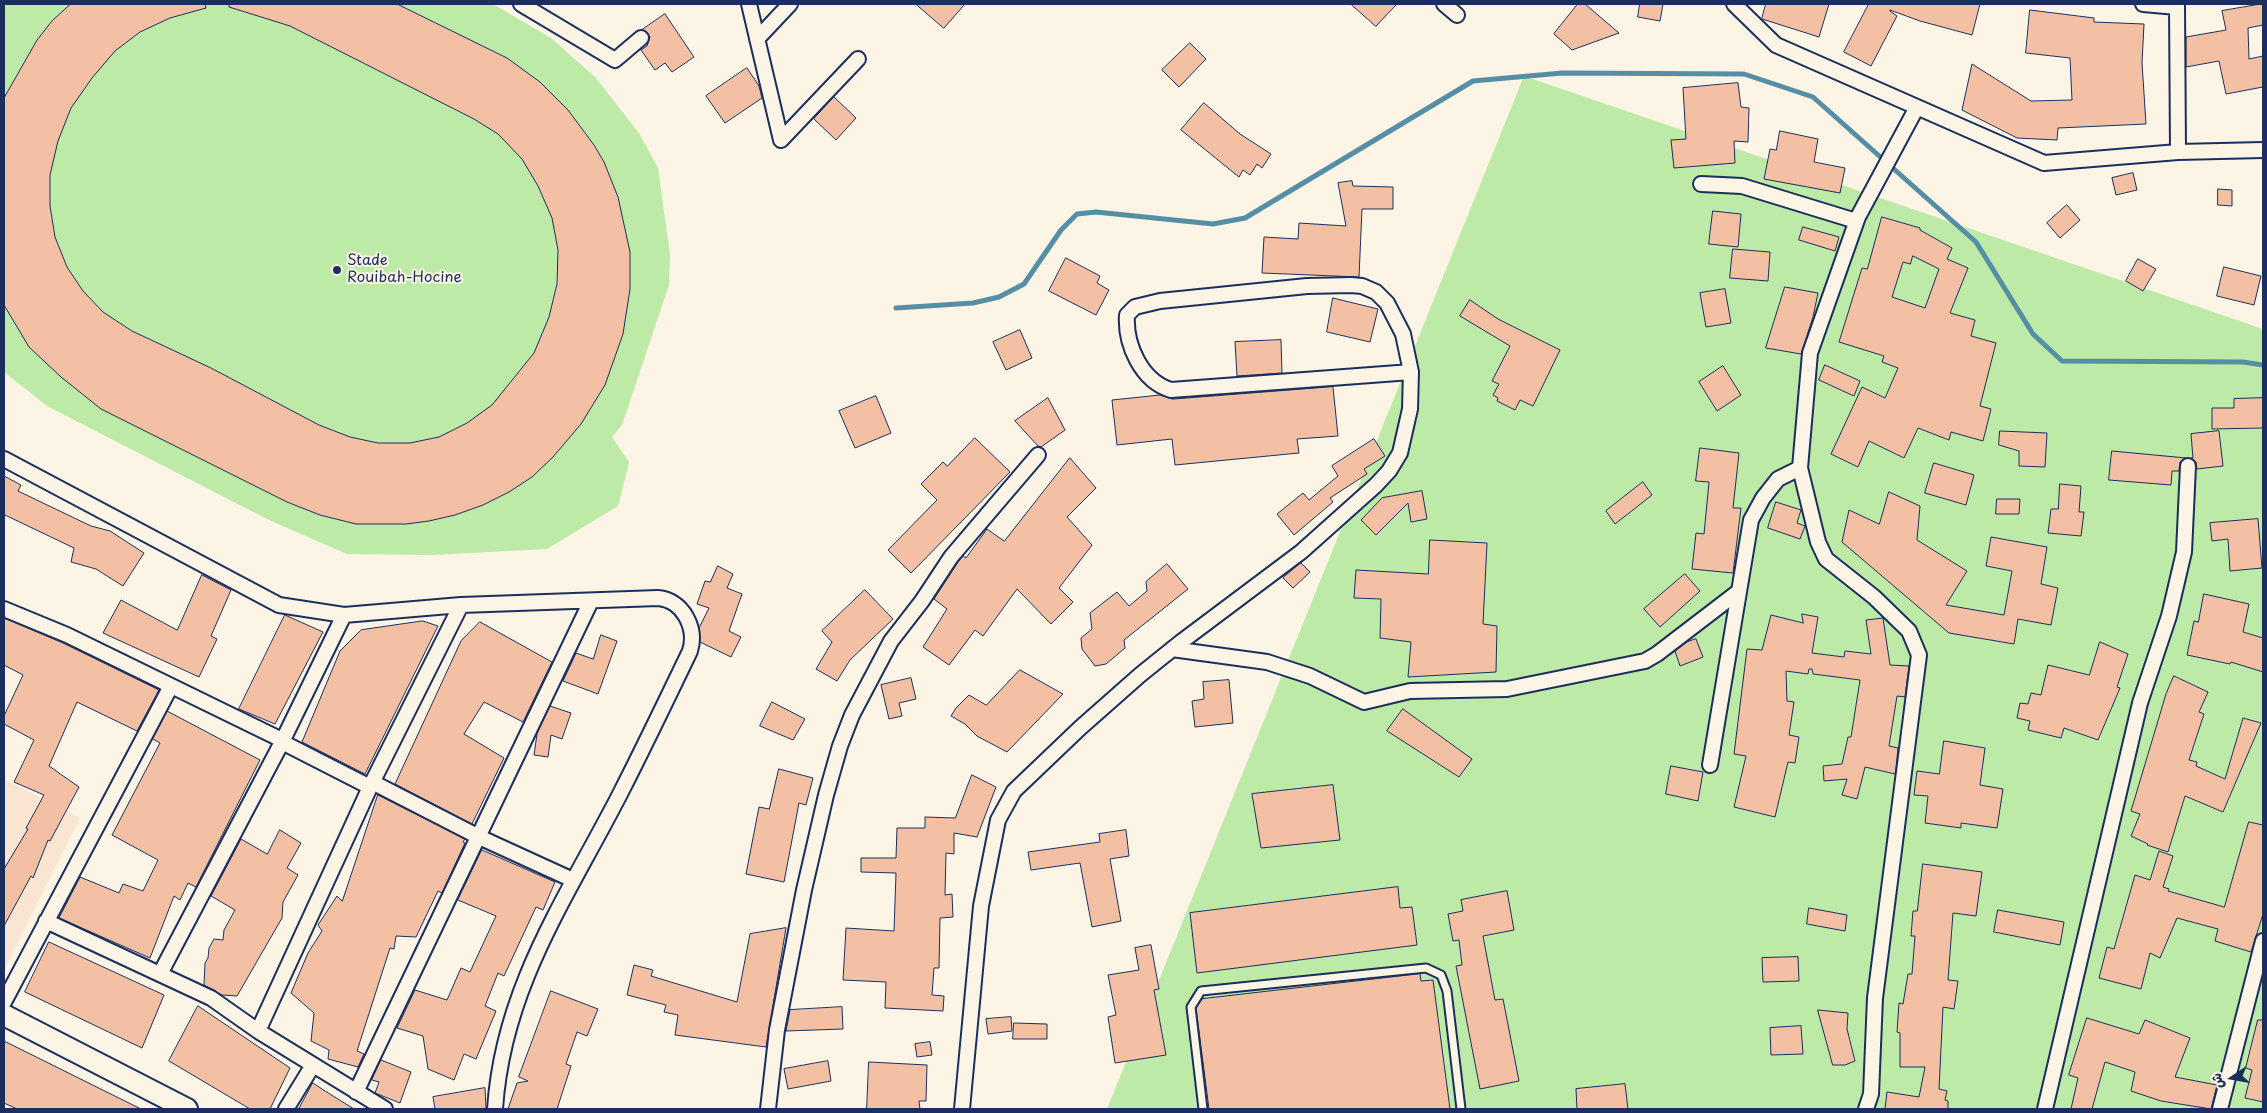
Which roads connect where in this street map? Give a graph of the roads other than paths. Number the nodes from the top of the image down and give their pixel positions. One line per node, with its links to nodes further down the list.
1 (521, 4): 9 (street)
2 (750, 4): 10 (street)
3 (790, 4): 10 (street)
4 (1444, 4): 8 (street)
5 (1734, 4): 12 (street)
6 (2143, 4): 7 (street)
7 (2177, 5): 14 (street)
8 (1457, 15)
9 (641, 38)
10 (757, 39): 11 (street)
11 (858, 59)
12 (1917, 107): 14 (street); 16 (street)
13 (2263, 150): 14 (street)
14 (2178, 152)
15 (1701, 184): 16 (street)
16 (1856, 220): 21 (street)
17 (1411, 372): 17 (street); 27 (street)
18 (1038, 455): 46 (street)
19 (4, 459): 26 (street)
20 (2188, 466): 51 (street)
21 (1800, 468): 22 (street); 50 (street)
22 (1738, 592): 27 (street); 30 (street)
23 (592, 601): 24 (street); 32 (street); 33 (street)
24 (461, 605): 26 (street); 31 (street)
25 (4, 609): 28 (street)
26 (344, 615): 29 (street)
27 (1172, 649): 47 (street)
28 (170, 686): 29 (street); 34 (street)
29 (282, 741): 31 (street); 36 (street)
30 (1710, 765)
31 (371, 784): 32 (street); 39 (street)
32 (479, 837): 33 (street); 41 (street)
33 (573, 880): 45 (street)
34 (46, 921): 36 (street); 37 (street)
35 (2263, 941): 52 (street)
36 (160, 974): 39 (street)
37 (4, 1002)
38 (4, 1015): 42 (main road)
39 (258, 1031): 40 (street)
40 (313, 1065): 41 (street); 43 (street)
41 (356, 1092): 44 (street)
42 (187, 1109)
43 (286, 1109)
44 (385, 1109)
45 (495, 1109)
46 (768, 1109)
47 (962, 1109)
48 (1203, 1109): 49 (lane)
49 (1461, 1109)
50 (1866, 1109)
51 (2045, 1109)
52 (2220, 1109)

